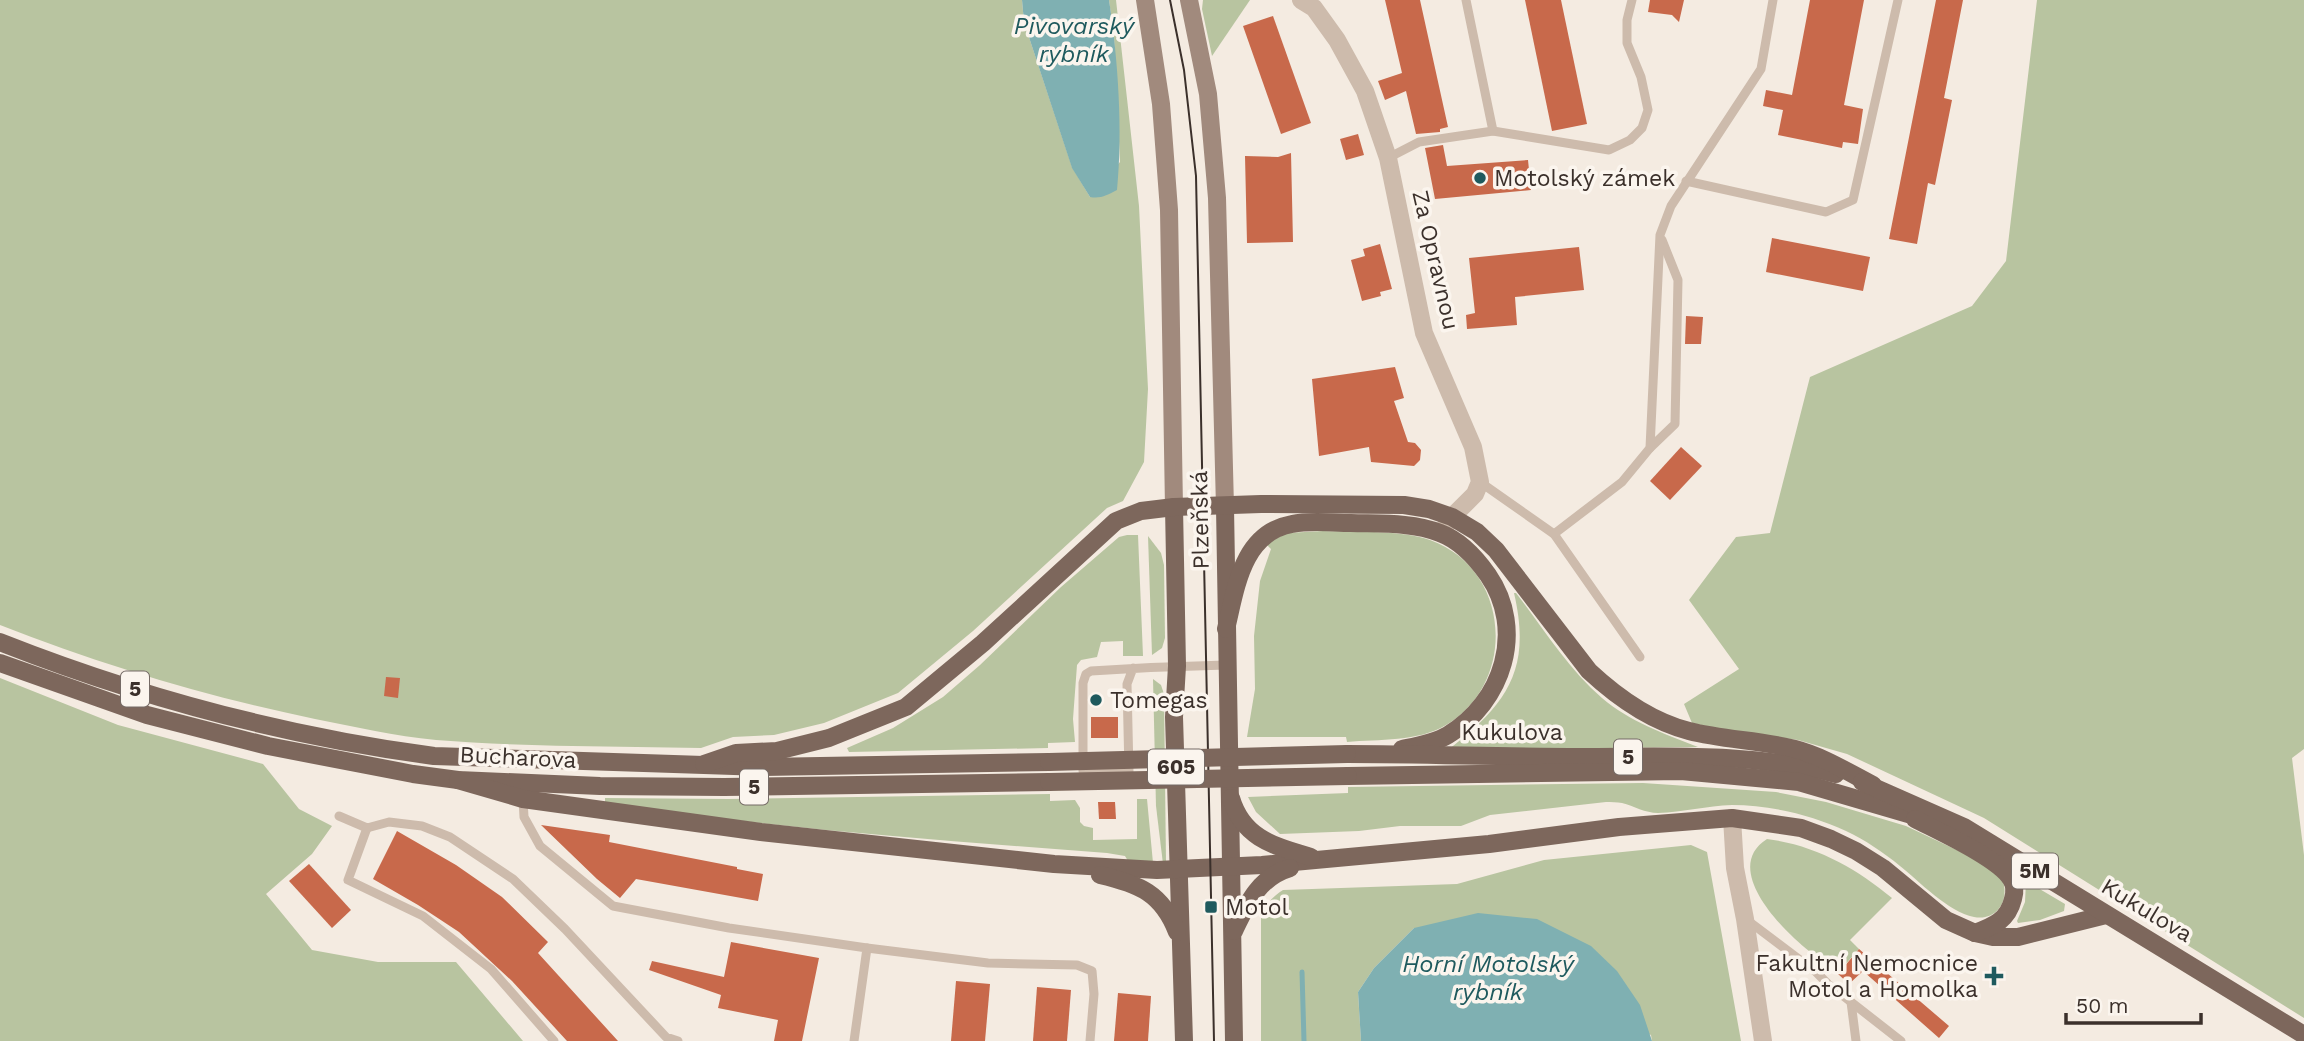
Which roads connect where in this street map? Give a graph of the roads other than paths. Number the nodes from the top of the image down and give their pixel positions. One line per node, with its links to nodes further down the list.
1 (1145, 0): 15 (main road, Plzeňská / 605)
2 (1466, 0): 8 (lane)
3 (1632, 0): 8 (lane)
4 (1773, 0): 10 (lane)
5 (1898, 0): 10 (lane)
6 (1190, 1): 14 (main road, Plzeňská / 605)
7 (1311, 3): 9 (street, Za Opravnou)
8 (1493, 131): 9 (lane)
9 (1388, 158): 13 (street, Za Opravnou)
10 (1686, 181): 11 (lane)
11 (1660, 236): 12 (lane); 12 (lane)
12 (1650, 448): 18 (lane)
13 (1480, 482): 16 (street); 18 (lane)
14 (1225, 507): 15 (main road); 16 (main road); 19 (main road, Plzeňská / 605)
15 (1174, 508): 24 (main road, Plzeňská / 605); 28 (main road)
16 (1452, 517): 17 (street); 32 (main road)
17 (1441, 533): 19 (main road); 26 (main road)
18 (1554, 534): 21 (lane)
19 (1226, 629): 23 (main road, Plzeňská / 605)
20 (0, 642): 28 (main road, Bucharova / 5)
21 (1640, 657)
22 (0, 663): 29 (main road, Bucharova / 5)
23 (1226, 665): 24 (lane); 31 (main road, Plzeňská / 605)
24 (1177, 666): 25 (lane); 42 (main road, Plzeňská / 605)
25 (1133, 668): 25 (lane)
26 (1380, 754): 27 (main road, Kukulova / 5, bridge); 32 (main road, Kukulova / 5)
27 (1049, 762): 28 (main road, Bucharova / 5)
28 (704, 764)
29 (458, 780): 30 (main road, Bucharova / 5); 33 (main road)
30 (1049, 782): 34 (main road, Kukulova / 5, bridge)
31 (1228, 784): 39 (main road); 41 (main road, Plzeňská / 605)
32 (1872, 785): 37 (main road, Kukulova / 5)
33 (523, 799): 40 (main road); 48 (lane)
34 (1905, 814): 37 (main road, Kukulova / 5); 45 (main road)
35 (339, 816): 38 (lane)
36 (1732, 818): 39 (main road); 44 (street); 45 (main road)
37 (1964, 827): 43 (main road, Kukulova / 5M)
38 (366, 828): 51 (lane); 52 (lane)
39 (1320, 860): 41 (main road); 46 (main road)
40 (1054, 864): 42 (main road); 47 (main road)
41 (1231, 867): 42 (main road); 46 (main road, Plzeňská / 605)
42 (1179, 869): 47 (main road, Plzeňská / 605)
43 (2106, 915): 45 (main road); 50 (main road, Kukulova / 5M)
44 (1745, 919): 49 (lane); 57 (street)
45 (1975, 933)
46 (1231, 936): 56 (main road, Plzeňská / 605)
47 (1181, 945): 55 (main road, Plzeňská / 605)
48 (867, 948): 53 (lane); 54 (lane)
49 (1851, 1002): 58 (lane); 59 (lane)
50 (2304, 1035)
51 (554, 1041)
52 (678, 1041)
53 (854, 1041)
54 (1090, 1041)
55 (1184, 1041)
56 (1234, 1041)
57 (1763, 1041)
58 (1856, 1041)
59 (1901, 1041)

